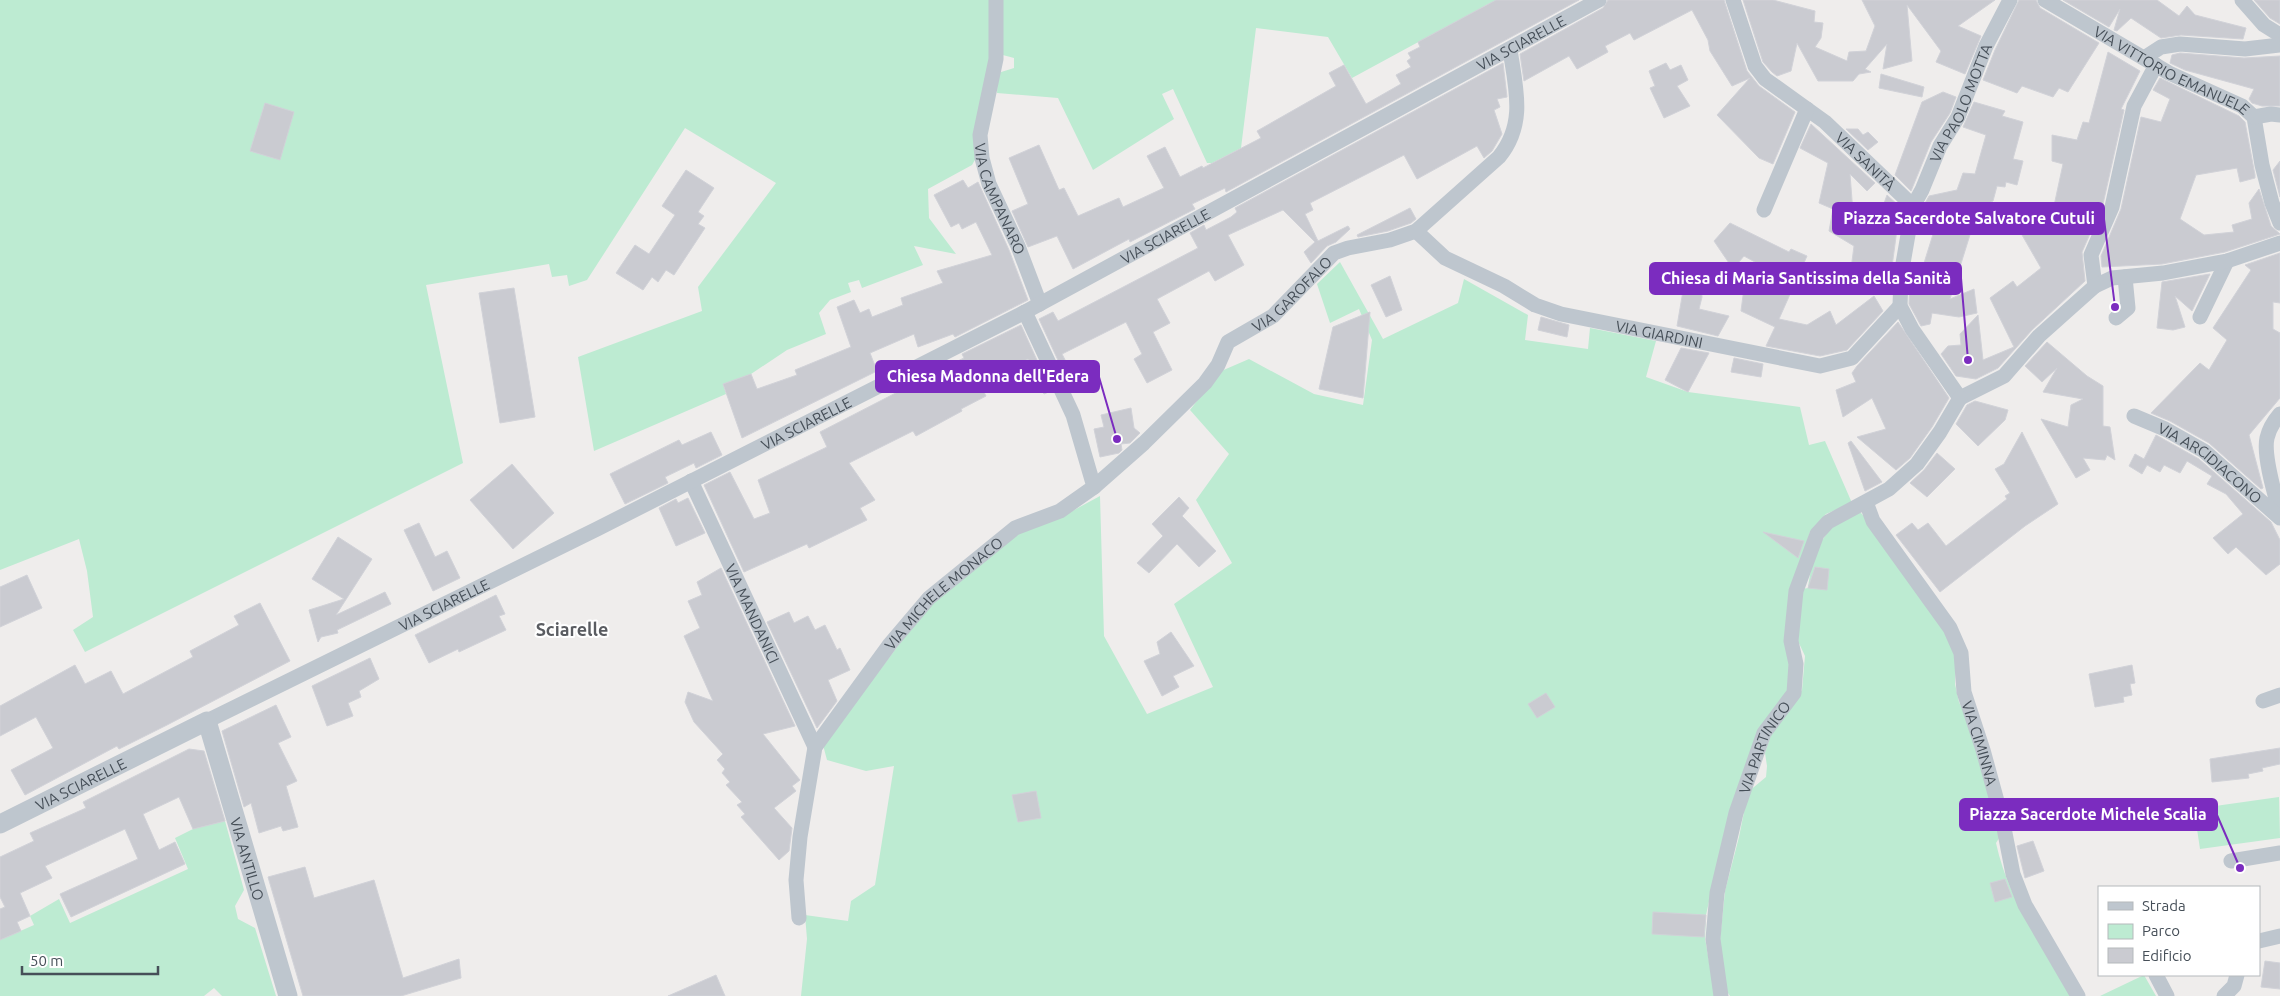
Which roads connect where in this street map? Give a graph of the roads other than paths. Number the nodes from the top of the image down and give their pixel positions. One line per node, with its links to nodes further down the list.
1 (996, 0): 22 (street, VIA CAMPANARO)
2 (1600, 0): 9 (street, VIA SCIARELLE)
3 (1733, 0): 11 (street, VIA SANITÀ)
4 (2010, 0): 14 (street, VIA PAOLO MOTTA)
5 (2045, 0): 10 (street, VIA VITTORIO EMANUELE)
6 (2242, 0): 7 (street)
7 (2280, 35)
8 (2280, 44): 10 (street)
9 (1510, 50): 17 (street, VIA GAROFALO); 22 (street, VIA SCIARELLE)
10 (2150, 61): 13 (street, VIA VITTORIO EMANUELE); 21 (street)
11 (1807, 109): 14 (street, VIA SANITÀ); 15 (street)
12 (2280, 115): 13 (street)
13 (2254, 117): 16 (street, VIA VITTORIO EMANUELE)
14 (1913, 206): 23 (street)
15 (1764, 210)
16 (2280, 223)
17 (1416, 231): 23 (street, VIA GIARDINI); 31 (street, VIA GAROFALO)
18 (2280, 244): 19 (street)
19 (2227, 261): 20 (street); 25 (street)
20 (2125, 277): 21 (street); 26 (street)
21 (2095, 286): 27 (street)
22 (1040, 304): 24 (street, VIA SCIARELLE)
23 (1900, 306): 27 (street)
24 (1025, 312): 30 (street, VIA SCIARELLE); 31 (street)
25 (2200, 317)
26 (2116, 318)
27 (1960, 398): 32 (street, VIA PARTINICO)
28 (2280, 414): 33 (street)
29 (2134, 416): 34 (street, VIA ARCIDIACONO)
30 (691, 481): 37 (street, VIA SCIARELLE); 38 (street, VIA MANDANICI)
31 (1094, 487): 38 (street, VIA MICHELE MONACO)
32 (1866, 502): 48 (street, VIA PARTINICO); 49 (street, VIA CIMINNA)
33 (2280, 514)
34 (2280, 518)
35 (2280, 695): 36 (street)
36 (2263, 701)
37 (208, 721): 39 (street, VIA SCIARELLE); 47 (street, VIA ANTILLO)
38 (815, 746): 42 (street, VIA MICHELE MONACO)
39 (0, 824)
40 (2280, 853): 41 (street)
41 (2231, 861)
42 (800, 918)
43 (2280, 936): 44 (street)
44 (2260, 941)
45 (2157, 976): 50 (street)
46 (2237, 976): 51 (street)
47 (288, 996)
48 (1721, 996)
49 (2078, 996)
50 (2167, 996)
51 (2224, 996)

